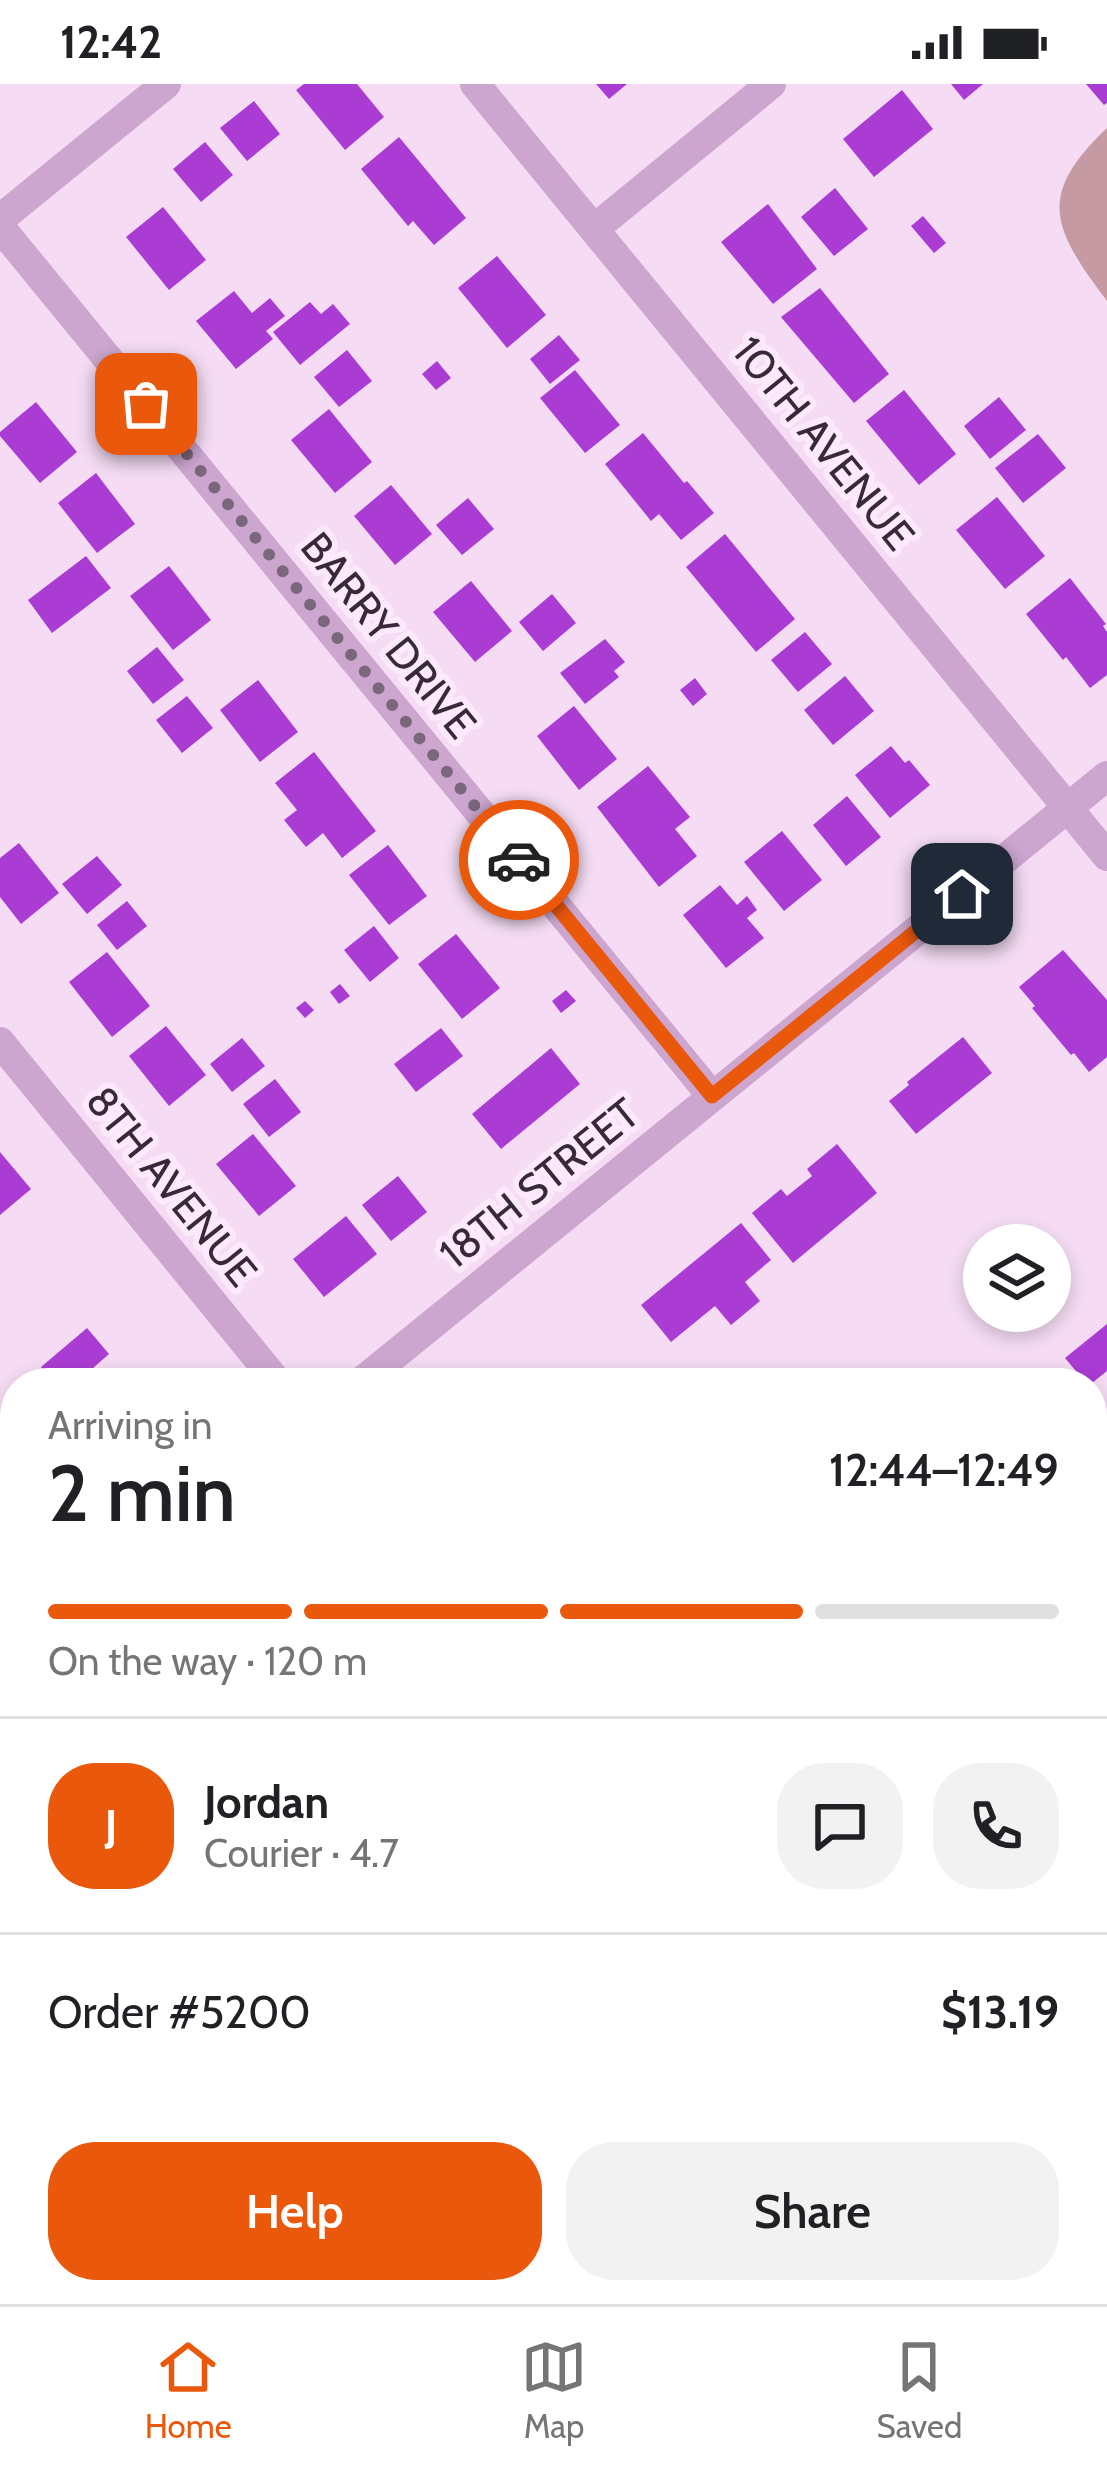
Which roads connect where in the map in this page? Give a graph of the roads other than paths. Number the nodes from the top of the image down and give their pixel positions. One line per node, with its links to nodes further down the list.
1 (166, 84): 4 (street)
2 (475, 84): 5 (street, 10TH AVENUE)
3 (771, 84): 5 (street)
4 (0, 223): 10 (street, BARRY DRIVE)
5 (594, 229): 7 (street, 10TH AVENUE)
6 (1107, 776): 7 (street, 18TH STREET)
7 (1068, 808): 8 (street, 10TH AVENUE); 10 (street, 18TH STREET)
8 (1107, 856)
9 (0, 1042): 11 (street, 8TH AVENUE)
10 (712, 1096): 12 (street, 18TH STREET)
11 (266, 1368)
12 (378, 1368)

